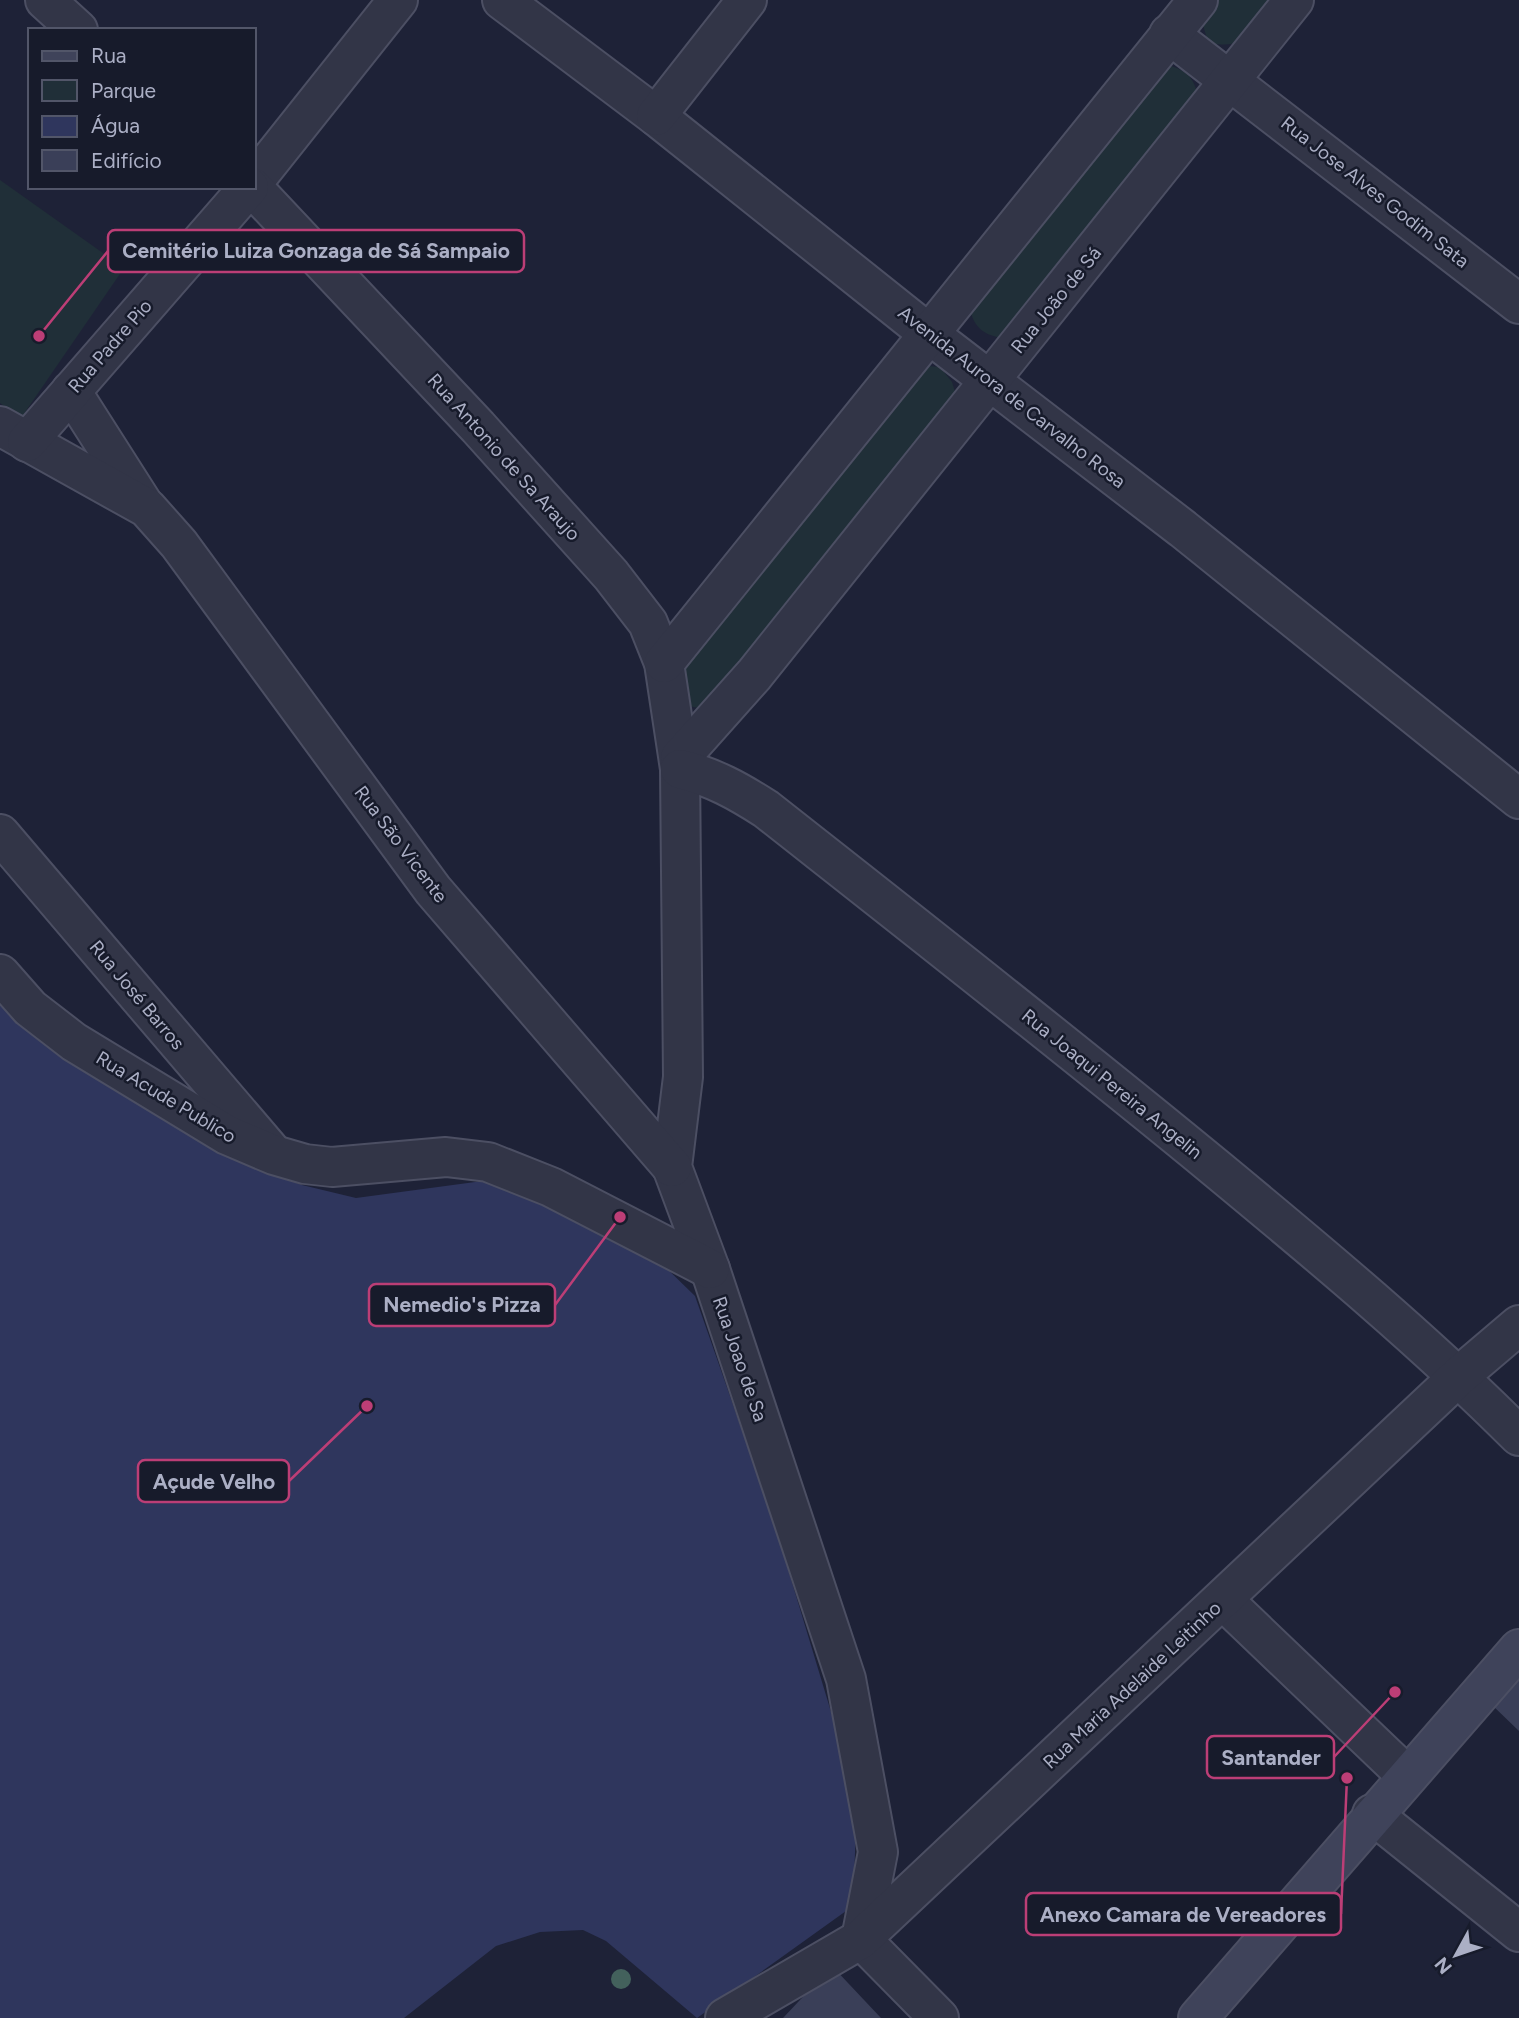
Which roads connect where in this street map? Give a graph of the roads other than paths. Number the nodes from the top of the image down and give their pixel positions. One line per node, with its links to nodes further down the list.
1 (45, 0): 7 (street)
2 (398, 0): 11 (street)
3 (502, 0): 10 (street, Avenida Aurora de Carvalho Rosa)
4 (747, 0): 10 (street)
5 (1198, 0): 8 (street)
6 (1294, 0): 9 (street, Rua João de Sá)
7 (76, 28)
8 (1169, 34): 9 (street, Rua Jose Alves Godim Sata); 15 (street)
9 (1232, 80): 14 (street, Rua Jose Alves Godim Sata); 16 (street, Rua João de Sá)
10 (656, 116): 15 (street, Avenida Aurora de Carvalho Rosa)
11 (256, 178)
12 (248, 189): 17 (street, Rua Padre Pio)
13 (252, 189): 20 (street, Rua Antonio de Sa Araujo)
14 (1519, 304)
15 (929, 334): 16 (street, Avenida Aurora de Carvalho Rosa); 20 (street)
16 (992, 381): 21 (street, Rua João de Sá); 22 (street, Avenida Aurora de Carvalho Rosa)
17 (71, 391): 18 (street, Rua Padre Pio); 19 (street, Rua São Vicente)
18 (13, 434): 19 (street, Rua São Vicente)
19 (147, 508): 26 (street, Rua São Vicente)
20 (664, 663): 21 (street, Rua Antonio de Sa Araujo)
21 (680, 763): 26 (street, Rua Joao de Sa); 29 (street, Rua Joaqui Pereira Angelin)
22 (1519, 799)
23 (0, 834): 25 (street, Rua José Barros)
24 (0, 974): 25 (street, Rua Acude Publico)
25 (274, 1155): 27 (street, Rua Acude Publico)
26 (672, 1167): 27 (street, Rua Joao de Sa)
27 (710, 1269): 36 (street, Rua Joao de Sa)
28 (1519, 1325): 29 (street, Rua Maria Adelaide Leitinho)
29 (1459, 1376): 30 (street, Rua Joaqui Pereira Angelin); 31 (street, Rua Maria Adelaide Leitinho)
30 (1519, 1436)
31 (1223, 1600): 33 (street); 36 (street, Rua Maria Adelaide Leitinho)
32 (1519, 1649): 33 (street)
33 (1406, 1775): 34 (street)
34 (1373, 1814): 35 (street); 39 (street)
35 (1519, 1932)
36 (861, 1939): 37 (street, Rua Maria Adelaide Leitinho); 38 (street)
37 (725, 2018)
38 (939, 2018)
39 (1198, 2018)

